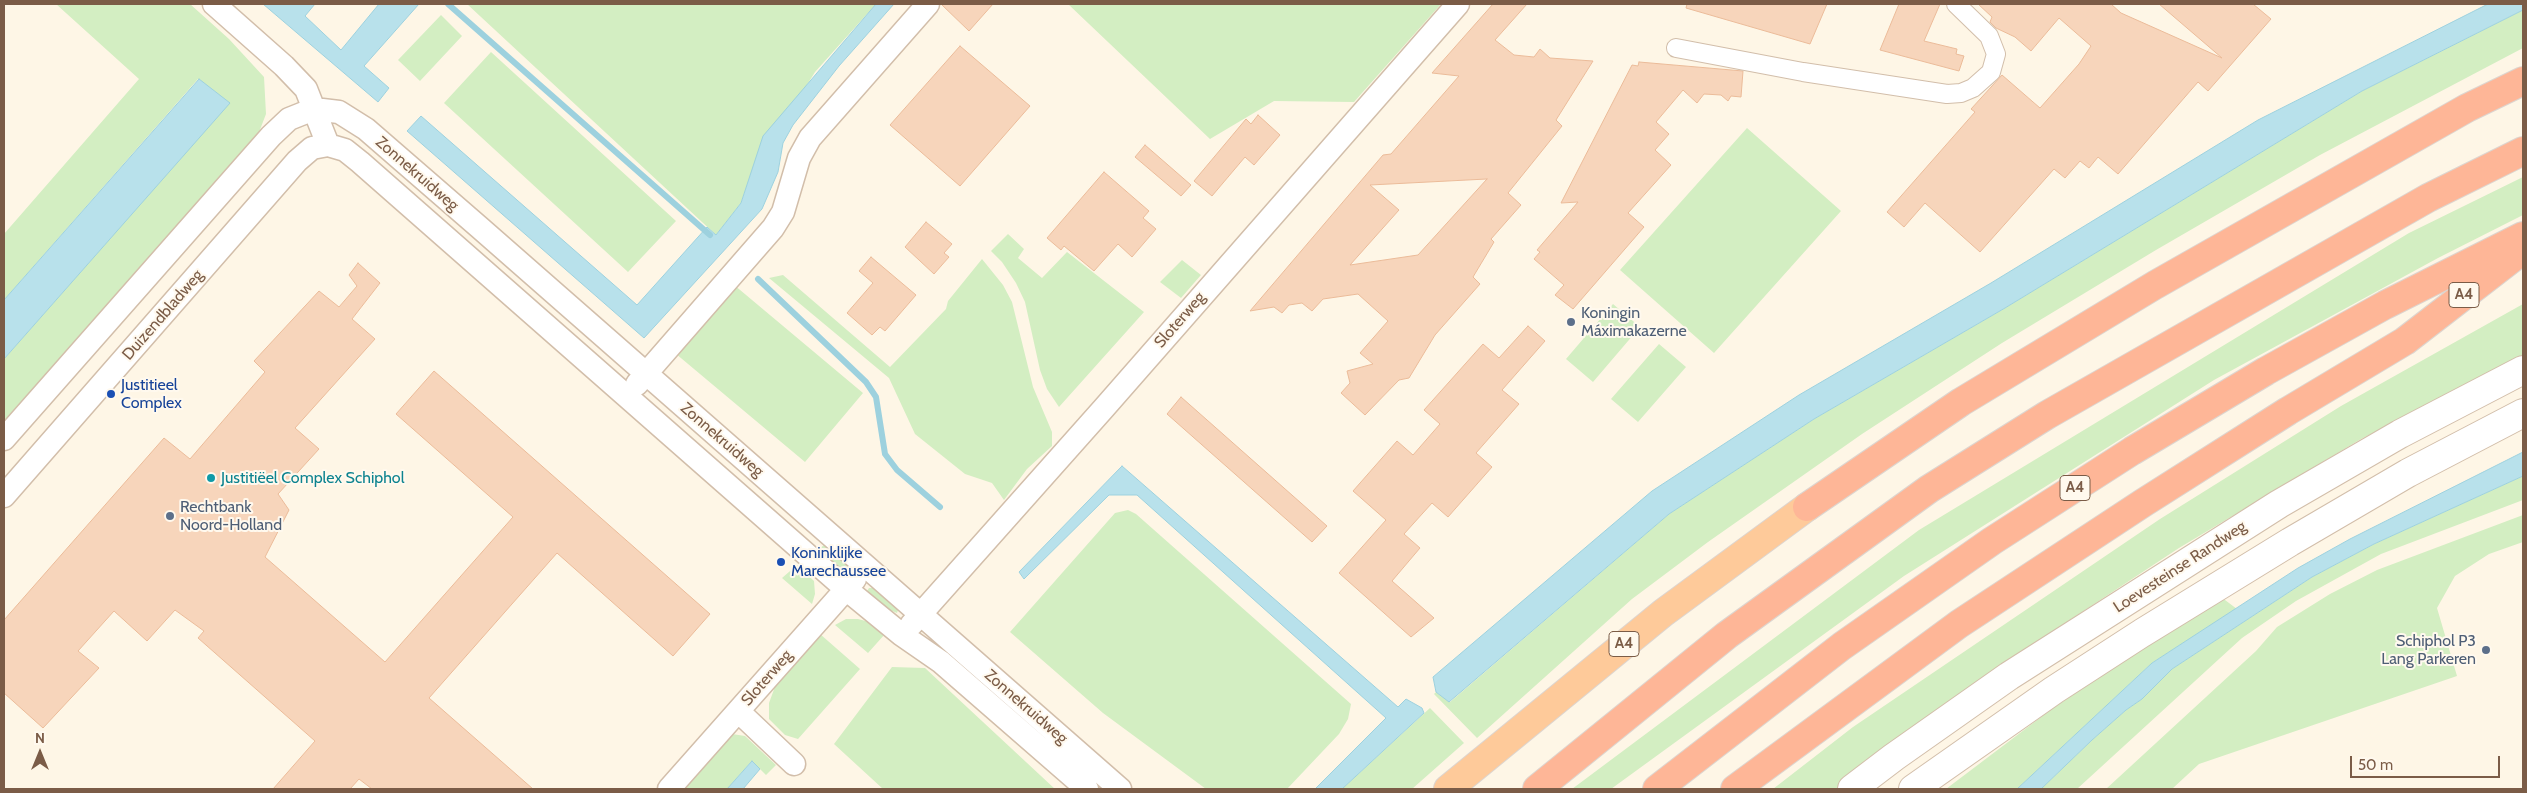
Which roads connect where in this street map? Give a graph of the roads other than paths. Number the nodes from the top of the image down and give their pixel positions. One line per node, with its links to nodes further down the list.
1 (214, 4): 7 (street)
2 (928, 4): 13 (street)
3 (1458, 4): 20 (street, Sloterweg)
4 (1956, 4): 5 (street)
5 (1676, 48)
6 (2523, 81): 27 (highway, A4)
7 (314, 109): 8 (street); 13 (street, Zonnekruidweg); 16 (street)
8 (328, 145): 14 (street, Zonnekruidweg); 17 (street, Duizendbladweg)
9 (2523, 151): 28 (highway)
10 (2523, 236): 29 (highway, A4)
11 (2523, 250): 30 (highway, A4)
12 (2523, 370): 31 (street, Loevesteinse Randweg)
13 (646, 374): 14 (street); 18 (street, Zonnekruidweg)
14 (627, 396): 19 (street, Zonnekruidweg)
15 (2523, 413): 32 (street)
16 (4, 440)
17 (4, 496)
18 (866, 567): 19 (street, Sloterweg); 20 (street, Zonnekruidweg)
19 (846, 589): 21 (street, Zonnekruidweg); 22 (street, Sloterweg)
20 (920, 614): 21 (street, Sloterweg); 26 (street, Zonnekruidweg)
21 (902, 635): 25 (street, Zonnekruidweg)
22 (738, 711): 23 (street); 24 (street, Sloterweg)
23 (794, 764)
24 (669, 789)
25 (1088, 789)
26 (1120, 789)
27 (1448, 789)
28 (1537, 789)
29 (1657, 789)
30 (1735, 789)
31 (1852, 789)
32 (1913, 789)

